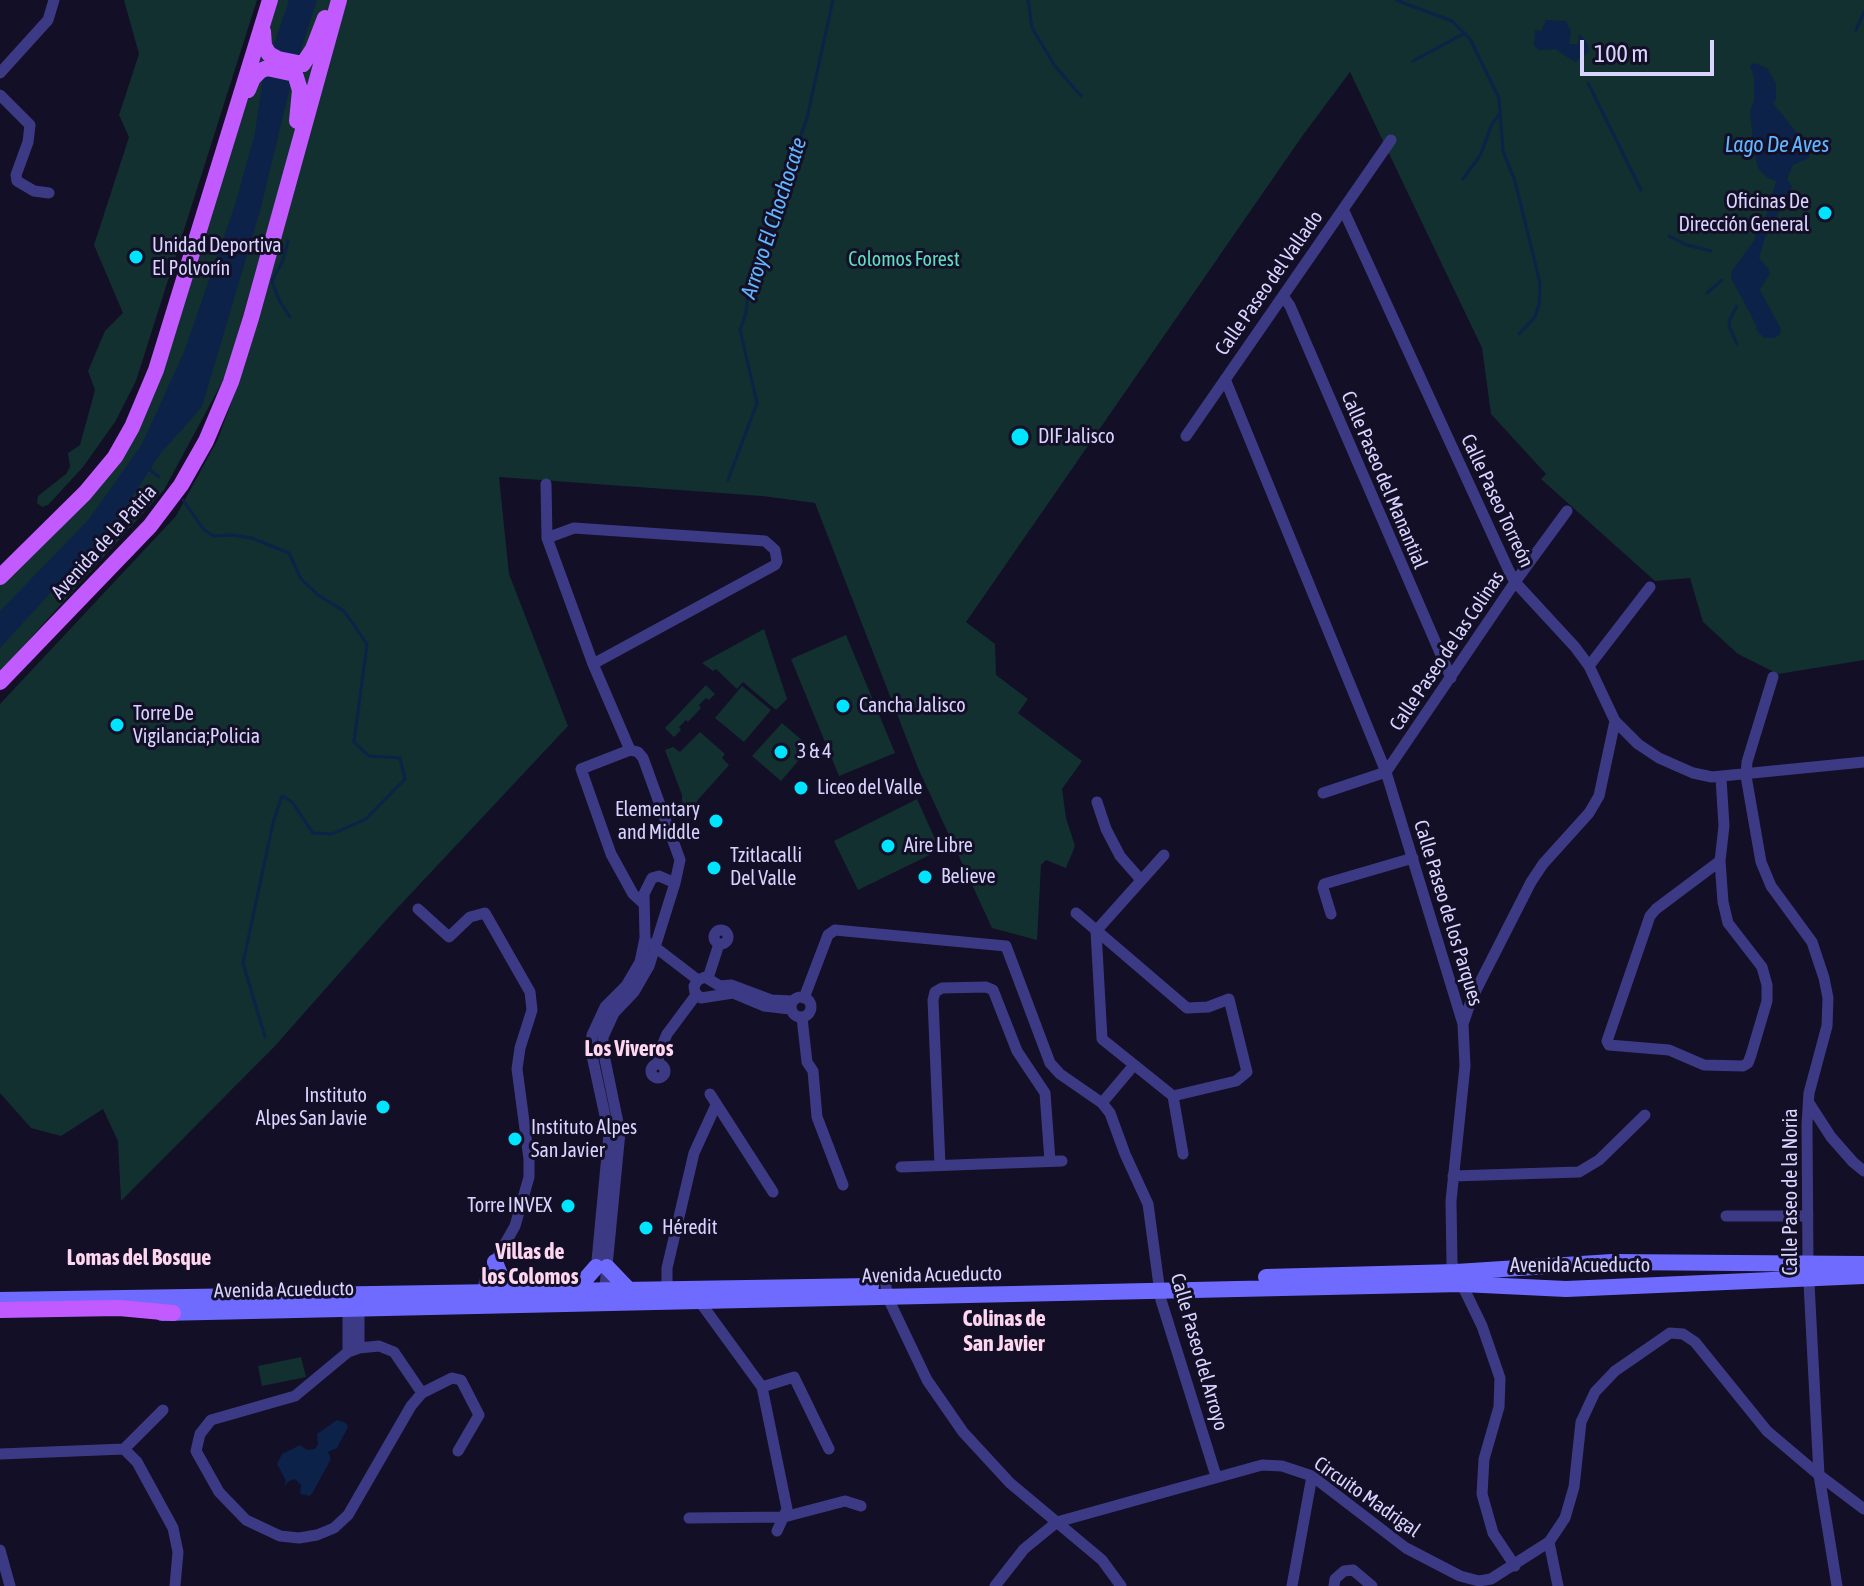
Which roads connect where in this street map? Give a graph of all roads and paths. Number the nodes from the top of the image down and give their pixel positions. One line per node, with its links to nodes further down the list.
1 (54, 0): 4 (street)
2 (270, 0): 3 (main road); 8 (main road)
3 (338, 0): 7 (main road, Avenida de la Patria)
4 (0, 73)
5 (0, 95): 9 (street)
6 (1391, 140): 10 (street, Calle Paseo del Vallado)
7 (297, 156): 8 (main road); 24 (main road, Avenida de la Patria)
8 (220, 158): 17 (main road)
9 (49, 193)
10 (1343, 209): 11 (street, Calle Paseo del Vallado); 18 (street, Calle Paseo Torreón)
11 (1283, 296): 12 (street, Calle Paseo del Vallado); 23 (street, Calle Paseo del Manantial)
12 (1225, 379): 13 (street, Calle Paseo del Vallado); 28 (street, Calle Paseo de los Parques)
13 (1186, 436)
14 (546, 484): 16 (street)
15 (1567, 511): 18 (street, Calle Paseo de las Colinas)
16 (547, 538): 20 (street); 20 (street)
17 (0, 577)
18 (1515, 582): 21 (street, Calle Paseo Torreón); 23 (street, Calle Paseo de las Colinas)
19 (1650, 587): 21 (street)
20 (593, 664): 26 (street)
21 (1589, 666): 25 (street, Calle Paseo Torreón)
22 (1773, 677): 29 (street, Calle Paseo de la Noria)
23 (1451, 678): 28 (street, Calle Paseo de las Colinas)
24 (0, 682)
25 (1615, 721): 30 (street, Calle Paseo Torreón); 48 (street)
26 (630, 750): 37 (street); 38 (street)
27 (1864, 762): 29 (street, Calle Paseo Torreón)
28 (1386, 772): 31 (street); 34 (street, Calle Paseo de los Parques)
29 (1746, 776): 30 (street, Calle Paseo Torreón); 55 (street, Calle Paseo de la Noria)
30 (1721, 778): 35 (street)
31 (1323, 793)
32 (1097, 802): 36 (street)
33 (1164, 855): 36 (street)
34 (1413, 858): 41 (street); 48 (street, Calle Paseo de los Parques)
35 (1720, 861): 35 (street)
36 (1141, 880): 42 (street)
37 (675, 883): 38 (street); 44 (street)
38 (644, 904): 44 (street)
39 (418, 909): 66 (street)
40 (1076, 913): 42 (street)
41 (1331, 914)
42 (1096, 931): 50 (street); 53 (street)
43 (719, 944): 45 (street)
44 (649, 947): 45 (street); 68 (street)
45 (700, 987): 46 (street); 46 (street); 49 (street)
46 (796, 1003): 47 (street); 47 (street); 51 (street, Calle Paseo del Arroyo)
47 (802, 1018): 62 (street)
48 (1463, 1024): 61 (street, Calle Paseo de los Parques)
49 (658, 1064)
50 (1134, 1065): 53 (street); 54 (street)
51 (1056, 1070): 52 (street); 54 (street, Calle Paseo del Arroyo)
52 (1039, 1083): 58 (street); 58 (street)
53 (1173, 1096): 57 (street)
54 (1102, 1103): 72 (street, Calle Paseo del Arroyo)
55 (1809, 1103): 60 (street); 65 (street, Calle Paseo de la Noria)
56 (1645, 1115): 61 (street)
57 (1183, 1154)
58 (940, 1165): 59 (street)
59 (901, 1167)
60 (1864, 1171)
61 (1453, 1176): 71 (street, Calle Paseo de los Parques)
62 (843, 1185)
63 (773, 1192): 73 (street)
64 (1726, 1216): 65 (street)
65 (1808, 1216): 69 (street, Calle Paseo de la Noria)
66 (495, 1262): 76 (street); 77 (main road)
67 (1864, 1264): 69 (main road, Avenida Acueducto)
68 (602, 1267): 74 (main road); 75 (main road); 79 (street)
69 (1809, 1271): 70 (main road, Avenida Acueducto); 71 (main road, Avenida Acueducto); 71 (main road, Avenida Acueducto); 94 (street, Calle Paseo de la Noria)
70 (1864, 1276)
71 (1459, 1278): 72 (main road, Avenida Acueducto); 105 (street, Calle Paseo de los Parques)
72 (1159, 1285): 78 (main road, Avenida Acueducto); 95 (street, Calle Paseo del Arroyo)
73 (667, 1288): 74 (main road, Avenida Acueducto); 80 (main road, Avenida Acueducto)
74 (628, 1289): 79 (main road, Avenida Acueducto)
75 (576, 1290): 77 (main road, Avenida Acueducto); 79 (main road, Avenida Acueducto)
76 (482, 1291): 77 (main road, Avenida Acueducto); 81 (main road, Avenida Acueducto)
77 (512, 1291)
78 (887, 1291): 80 (main road, Avenida Acueducto); 101 (street)
79 (598, 1297): 80 (main road, Avenida Acueducto); 82 (main road, Avenida Acueducto)
80 (689, 1297): 87 (street)
81 (0, 1300)
82 (353, 1308): 84 (main road, Avenida Acueducto); 86 (street)
83 (0, 1310): 84 (main road)
84 (173, 1313): 85 (main road, Avenida Acueducto)
85 (0, 1317)
86 (353, 1350): 88 (street); 88 (street)
87 (762, 1387): 91 (street); 99 (street)
88 (422, 1393): 92 (street)
89 (163, 1410): 90 (street)
90 (124, 1449): 93 (street); 106 (street)
91 (829, 1449)
92 (458, 1451)
93 (0, 1454)
94 (1819, 1475): 98 (street, Circuito Madrigal); 103 (street, Circuito Madrigal); 116 (street, Calle Paseo de la Noria)
95 (1216, 1476): 96 (street, Circuito Madrigal); 101 (street, Circuito Madrigal)
96 (1312, 1476): 105 (street, Circuito Madrigal); 112 (street)
97 (861, 1506): 99 (street)
98 (1864, 1509)
99 (784, 1517): 100 (street); 102 (street)
100 (689, 1518)
101 (1057, 1522): 110 (street, Circuito Madrigal); 111 (street)
102 (777, 1531)
103 (1549, 1542): 105 (street, Circuito Madrigal); 115 (street)
104 (0, 1550): 107 (street)
105 (1515, 1566)
106 (176, 1572): 108 (street); 109 (street)
107 (10, 1586)
108 (175, 1586)
109 (184, 1586)
110 (995, 1586)
111 (1121, 1586)
112 (1292, 1586)
113 (1334, 1586): 114 (street)
114 (1372, 1586)
115 (1558, 1586)
116 (1837, 1586)

